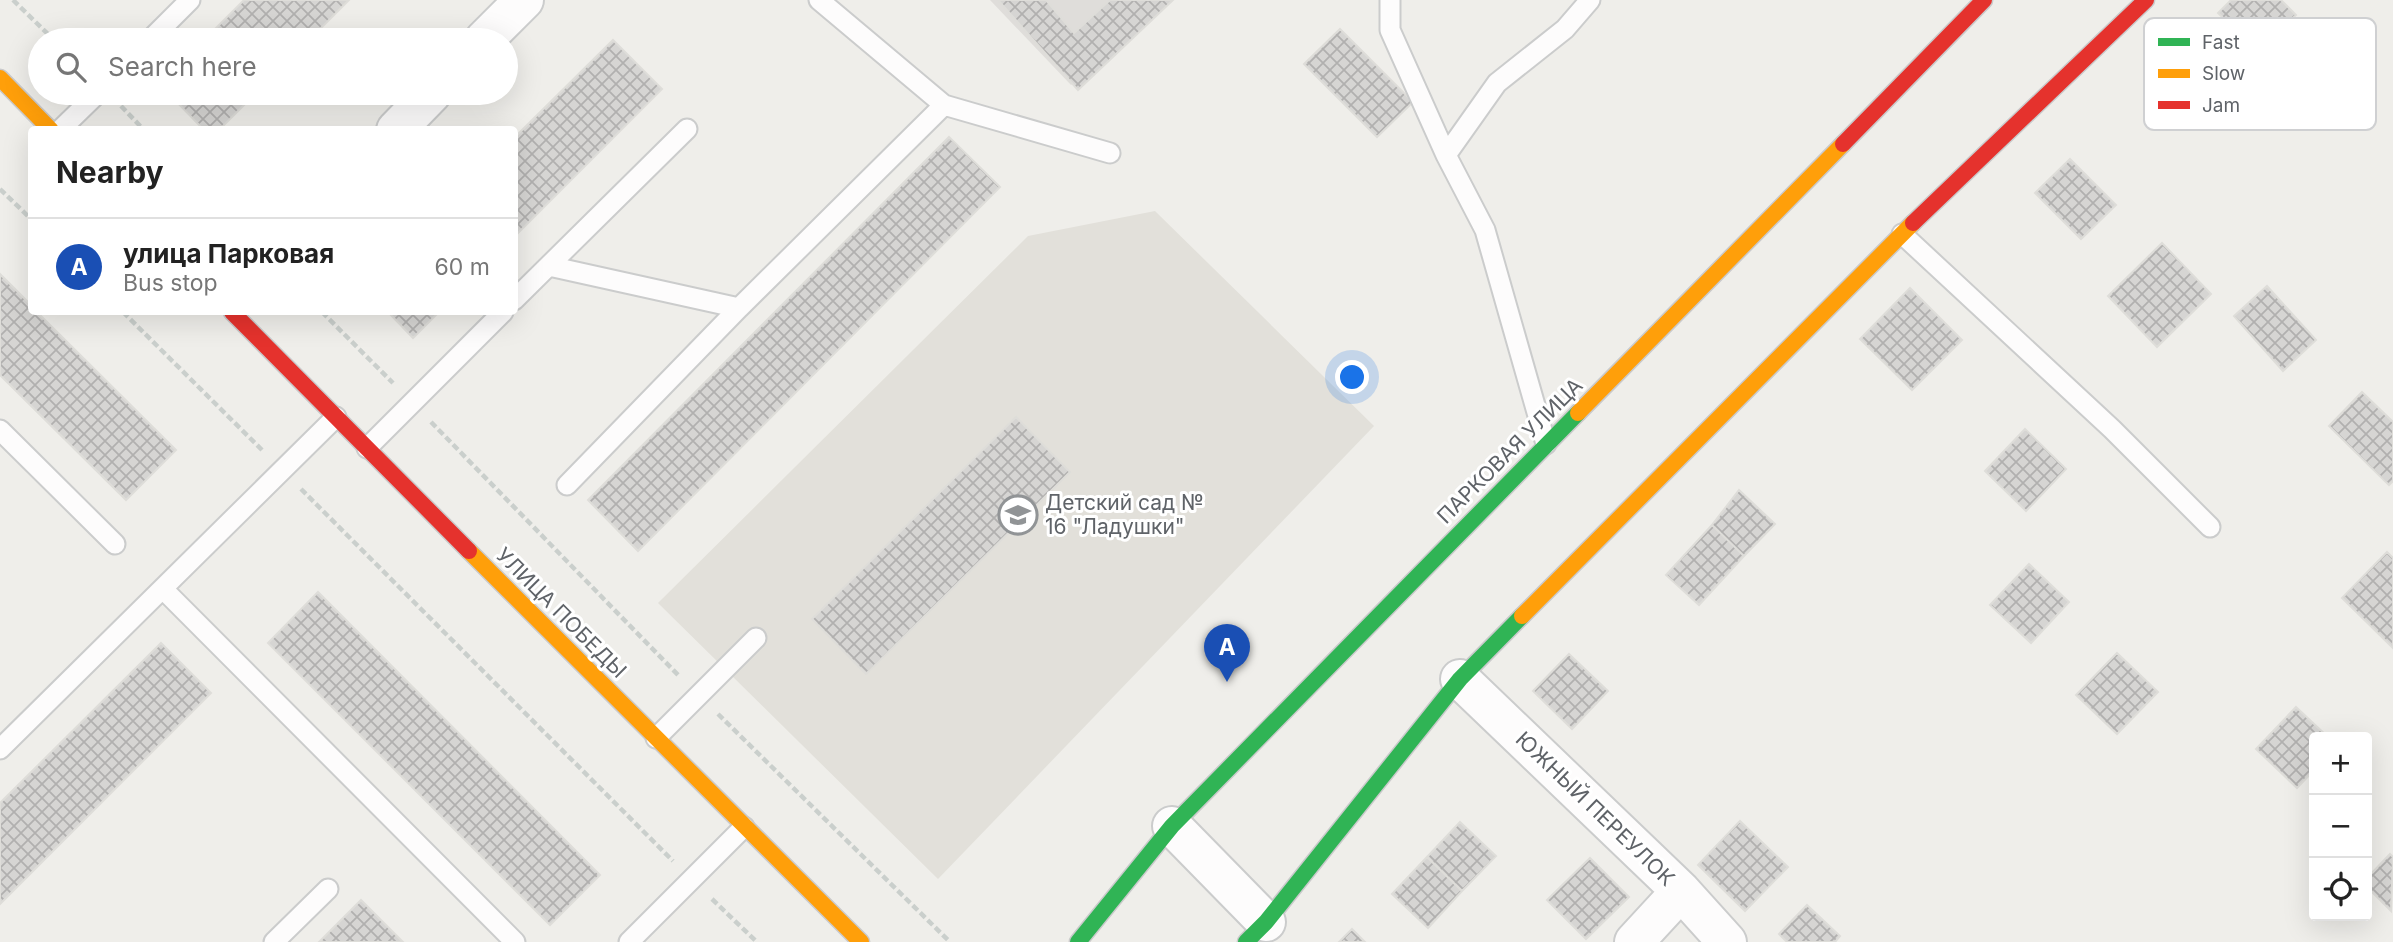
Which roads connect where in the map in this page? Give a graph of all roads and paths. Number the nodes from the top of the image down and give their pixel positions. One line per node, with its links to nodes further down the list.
1 (13, 0): 9 (path)
2 (190, 0): 10 (lane)
3 (524, 0): 11 (street)
4 (819, 0): 16 (lane)
5 (1390, 0): 23 (lane)
6 (1590, 0): 23 (lane)
7 (1984, 0): 37 (street, ПАРКОВАЯ УЛИЦА)
8 (2146, 0): 26 (street)
9 (42, 28)
10 (162, 28)
11 (496, 28)
12 (0, 78): 17 (street)
13 (86, 105): 18 (lane)
14 (120, 105): 19 (path)
15 (420, 105): 20 (street)
16 (944, 105): 22 (lane); 29 (lane)
17 (47, 126)
18 (64, 126)
19 (140, 126)
20 (400, 126)
21 (687, 129): 27 (lane)
22 (1110, 153)
23 (1446, 155): 37 (lane)
24 (0, 189): 25 (path)
25 (28, 216)
26 (1902, 234): 41 (lane); 45 (street)
27 (549, 266): 28 (lane); 29 (lane)
28 (518, 296)
29 (739, 308): 40 (lane)
30 (126, 315): 39 (path)
31 (235, 315): 35 (street, УЛИЦА ПОБЕДЫ)
32 (325, 315): 34 (path)
33 (500, 315): 34 (lane)
34 (412, 403): 38 (lane); 46 (path)
35 (336, 417): 38 (street, УЛИЦА ПОБЕДЫ); 39 (lane)
36 (0, 430): 42 (lane)
37 (1546, 444): 49 (street, ПАРКОВАЯ УЛИЦА)
38 (367, 448): 47 (street, УЛИЦА ПОБЕДЫ)
39 (282, 470): 43 (lane); 51 (path)
40 (567, 485)
41 (2210, 527)
42 (115, 544)
43 (163, 589): 48 (lane); 56 (lane)
44 (756, 638): 46 (lane)
45 (1460, 678): 53 (street, ЮЖНЫЙ ПЕРЕУЛОК); 54 (street)
46 (699, 696): 47 (lane); 60 (path)
47 (656, 738): 50 (street, УЛИЦА ПОБЕДЫ)
48 (0, 749)
49 (1172, 826): 54 (street); 61 (street, ПАРКОВАЯ УЛИЦА)
50 (744, 827): 51 (lane); 59 (street, УЛИЦА ПОБЕДЫ)
51 (691, 880): 57 (lane); 58 (path)
52 (328, 889): 55 (lane)
53 (1681, 891): 62 (street); 63 (street, ЮЖНЫЙ ПЕРЕУЛОК)
54 (1256, 932)
55 (274, 942)
56 (515, 942)
57 (629, 942)
58 (757, 942)
59 (861, 942)
60 (950, 942)
61 (1078, 942)
62 (1634, 942)
63 (1727, 942)

